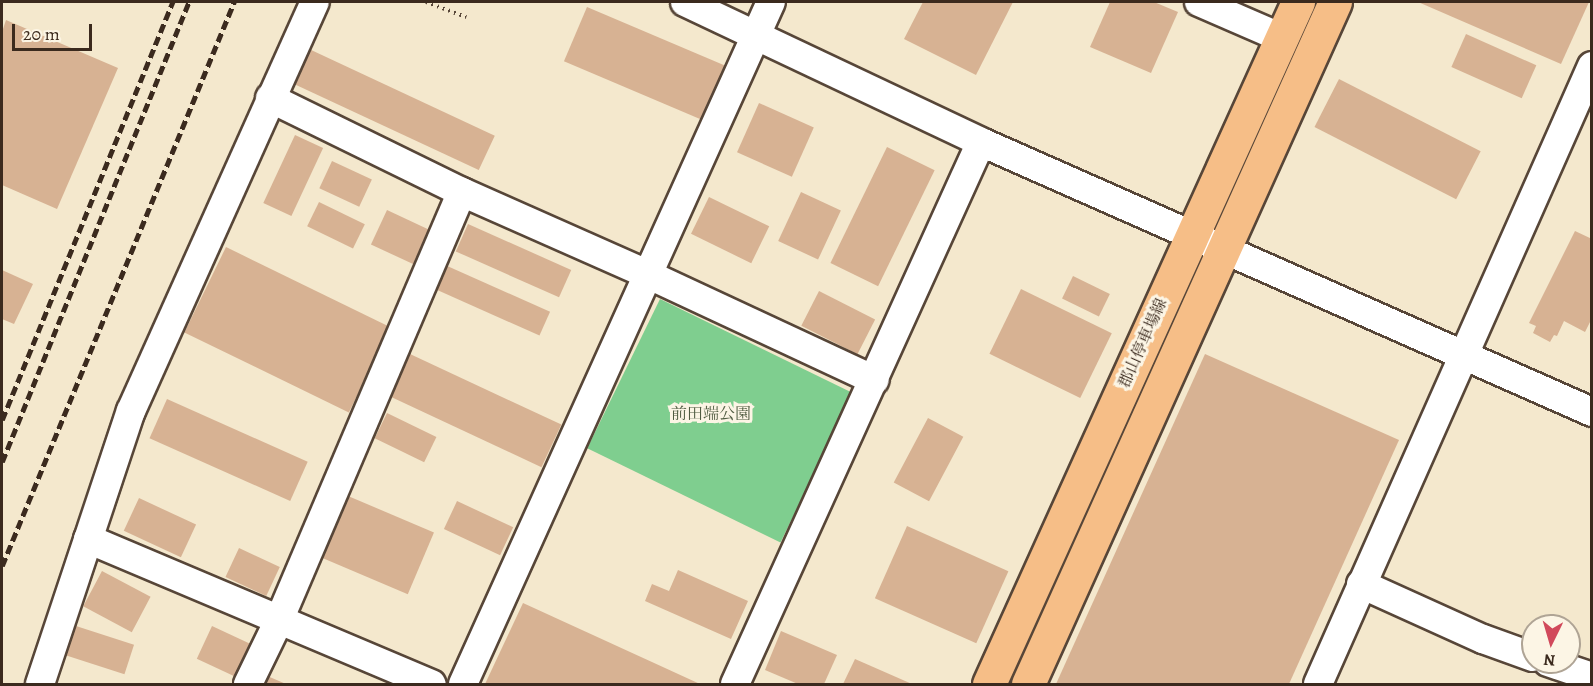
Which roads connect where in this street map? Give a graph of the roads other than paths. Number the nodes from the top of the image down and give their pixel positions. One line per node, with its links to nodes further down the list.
1 (315, 2): 10 (street)
2 (686, 2): 7 (street)
3 (771, 2): 7 (street)
4 (1199, 2): 8 (street)
5 (1298, 2): 8 (main road, 郡山停車場線)
6 (1335, 2): 14 (main road)
7 (757, 33): 11 (street); 15 (street)
8 (1282, 38): 13 (main road, 郡山停車場線)
9 (1592, 66): 16 (street)
10 (270, 98): 12 (street); 19 (street)
11 (981, 142): 13 (street); 17 (street)
12 (462, 192): 15 (street); 21 (street)
13 (1192, 236): 14 (street); 28 (main road, 郡山停車場線)
14 (1224, 250): 16 (street); 29 (main road)
15 (648, 274): 17 (street); 26 (street)
16 (1463, 355): 18 (street); 20 (street)
17 (874, 380): 27 (street)
18 (1592, 412)
19 (88, 539): 21 (street); 23 (street)
20 (1361, 584): 22 (street); 30 (street)
21 (280, 618): 24 (street); 25 (street)
22 (1521, 653)
23 (40, 684)
24 (248, 684)
25 (432, 684)
26 (463, 684)
27 (735, 684)
28 (988, 684)
29 (1028, 684)
30 (1318, 684)

